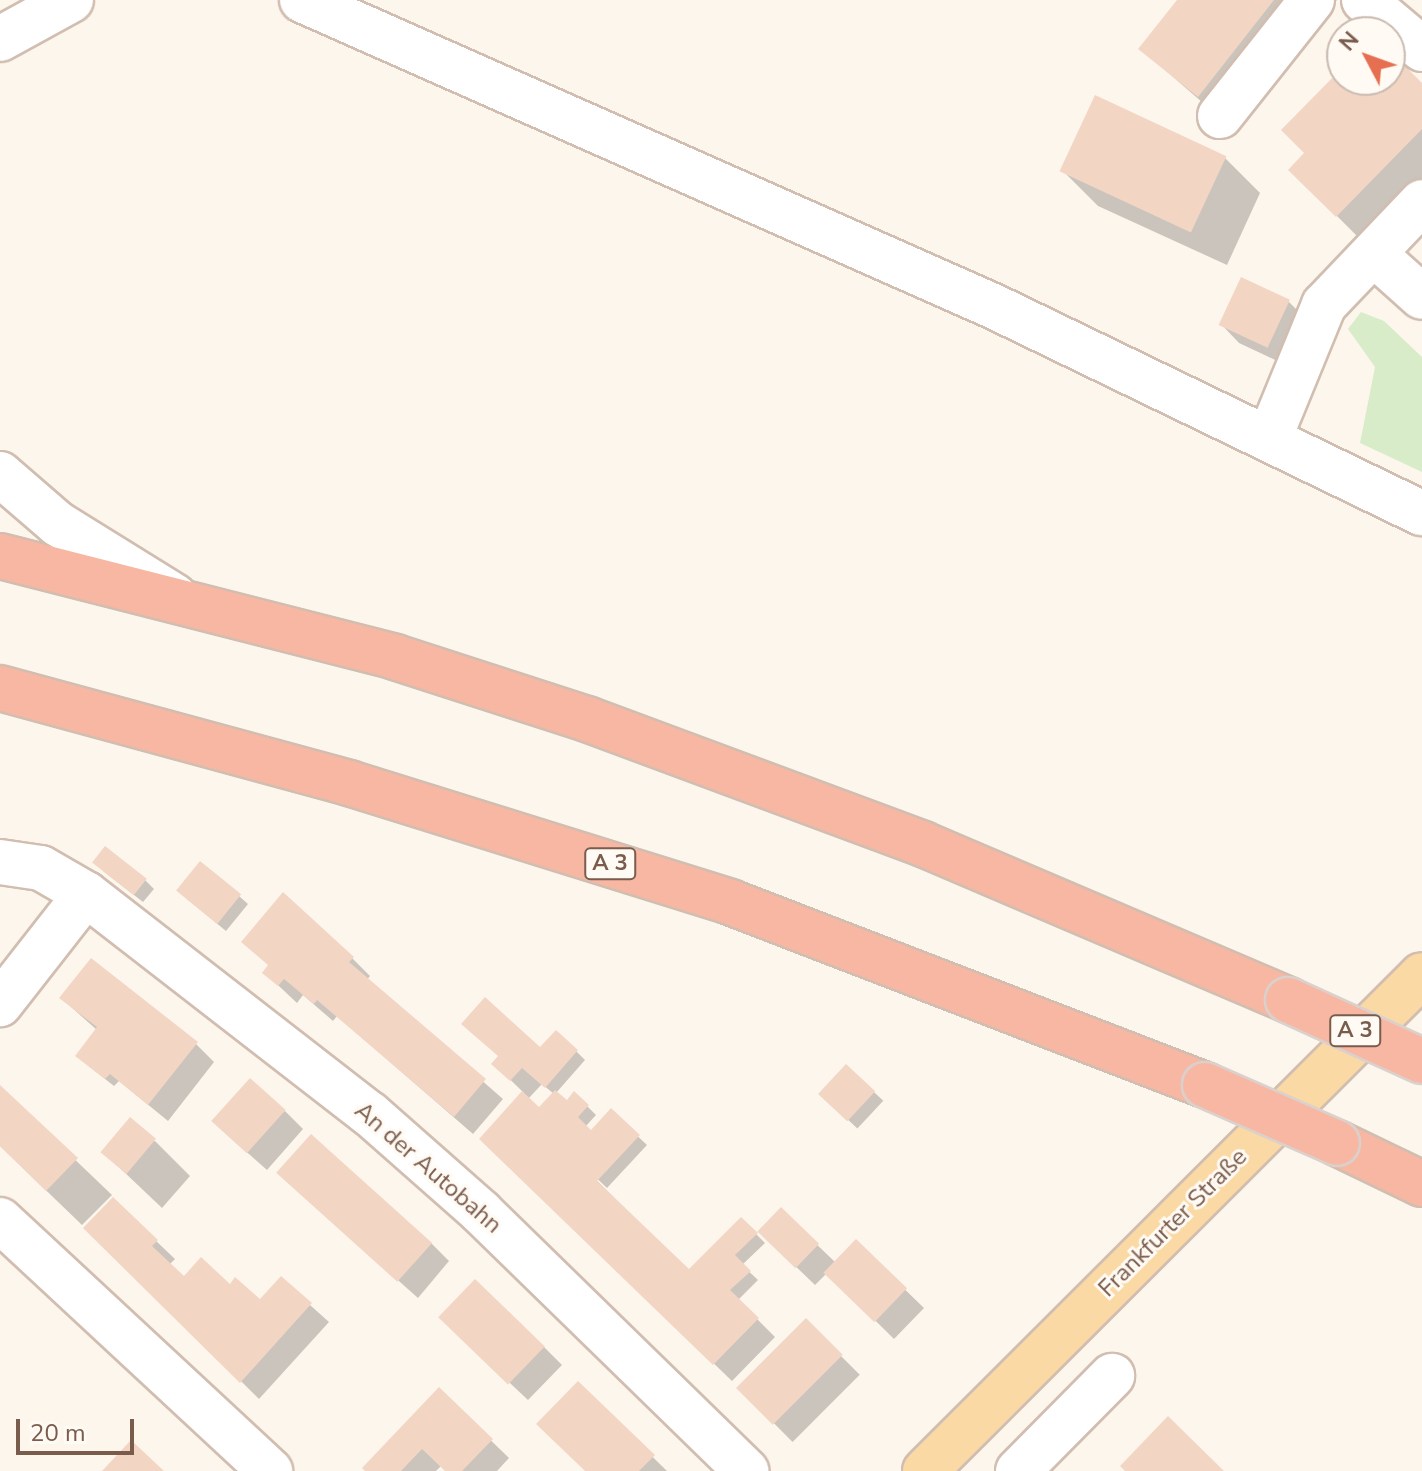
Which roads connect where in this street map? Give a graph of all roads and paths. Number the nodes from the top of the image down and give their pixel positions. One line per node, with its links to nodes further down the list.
1 (71, 0): 5 (street)
2 (302, 0): 11 (street)
3 (1312, 0): 7 (street)
4 (1364, 0): 6 (street)
5 (0, 39)
6 (1422, 49)
7 (1220, 116)
8 (1422, 202): 9 (street)
9 (1374, 254): 10 (street); 11 (street)
10 (1422, 297)
11 (1269, 439): 13 (street)
12 (0, 474): 15 (street)
13 (1422, 513)
14 (0, 556): 15 (highway, A 3)
15 (186, 603): 21 (highway, A 3, bridge)
16 (0, 688): 22 (highway, A 3, bridge)
17 (0, 862): 18 (street, An der Autobahn)
18 (86, 894): 20 (street); 26 (street, An der Autobahn)
19 (1422, 975): 27 (main road, Frankfurter Straße)
20 (5, 987)
21 (1422, 1061)
22 (1422, 1184)
23 (0, 1220): 25 (street)
24 (1112, 1376): 28 (street)
25 (270, 1471)
26 (746, 1471)
27 (925, 1471)
28 (1018, 1471)

